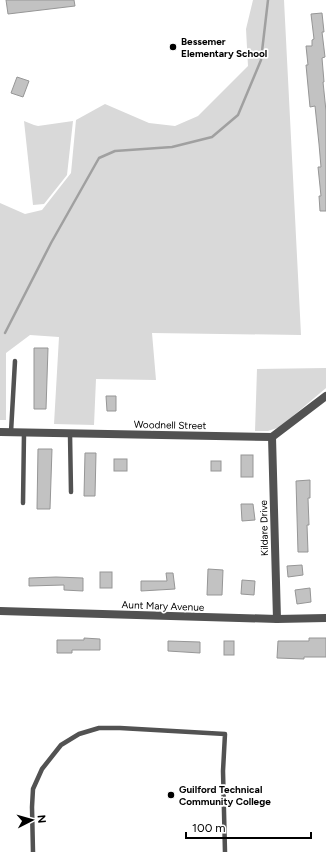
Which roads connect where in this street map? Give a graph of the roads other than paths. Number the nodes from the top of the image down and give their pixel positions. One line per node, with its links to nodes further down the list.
1 (15, 361): 4 (lane)
2 (326, 396): 7 (street)
3 (0, 432): 4 (street, Woodnell Street)
4 (11, 432): 5 (street, Woodnell Street)
5 (24, 432): 6 (street, Woodnell Street); 9 (lane)
6 (70, 434): 7 (street, Woodnell Street); 8 (lane)
7 (272, 437): 12 (street, Kildare Drive)
8 (72, 492)
9 (23, 503)
10 (0, 611): 12 (street, Aunt Mary Avenue)
11 (326, 618): 12 (street, Aunt Mary Avenue)
12 (277, 619)
13 (33, 852): 14 (lane)
14 (225, 852)

